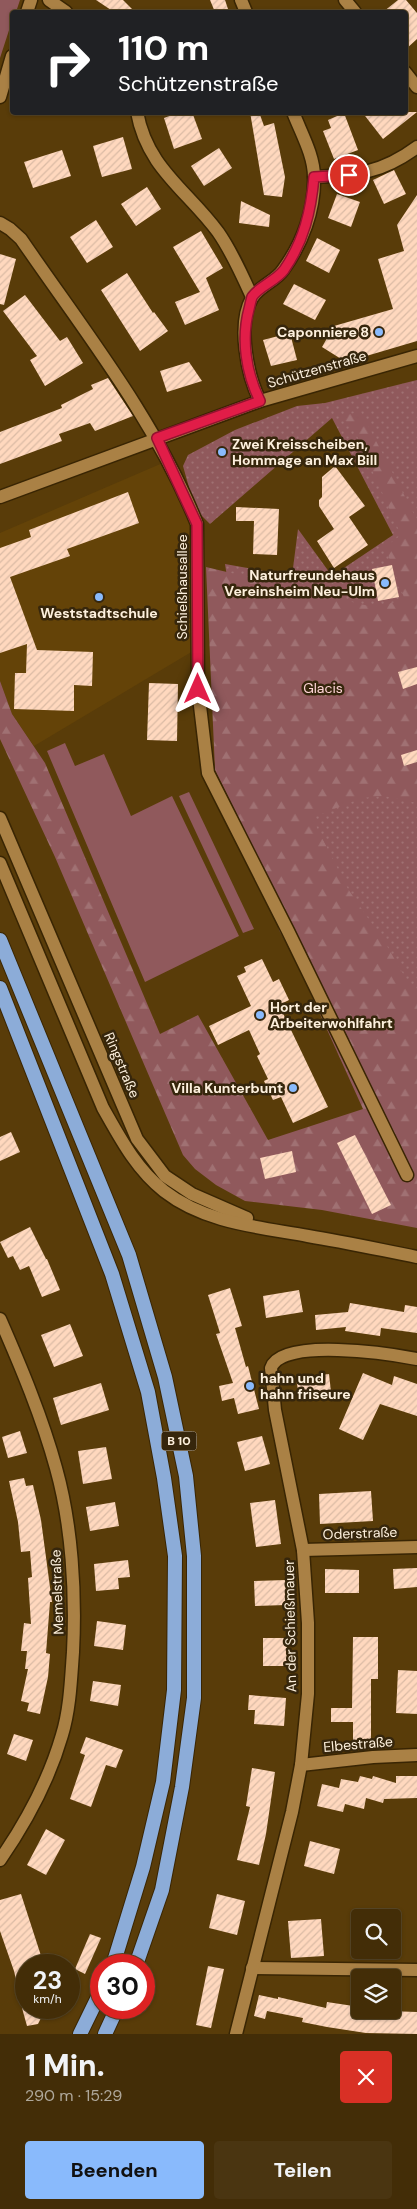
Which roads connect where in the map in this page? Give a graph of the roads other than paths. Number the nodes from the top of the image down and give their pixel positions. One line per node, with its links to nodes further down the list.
1 (49, 0): 3 (street)
2 (345, 0): 4 (street)
3 (63, 10)
4 (353, 10)
5 (10, 63): 8 (street)
6 (408, 76): 7 (street)
7 (417, 87)
8 (0, 97)
9 (137, 115): 14 (street)
10 (294, 115): 12 (street)
11 (417, 147): 12 (street)
12 (314, 177): 14 (street)
13 (0, 223): 17 (street, Schießhausallee)
14 (252, 297): 16 (street)
15 (417, 356): 16 (street, Schützenstraße)
16 (260, 401): 17 (street, Schützenstraße)
17 (157, 438): 18 (street, Schützenstraße); 23 (street, Schießhausallee)
18 (0, 497)
19 (0, 818): 24 (street, Ringstraße)
20 (0, 863): 24 (street, Ringstraße)
21 (0, 940): 35 (highway, B 10)
22 (0, 988): 34 (highway, B 10)
23 (407, 1175)
24 (307, 1236): 25 (street, Ringstraße)
25 (417, 1257)
26 (0, 1319): 27 (street, Memelstraße)
27 (5, 1345): 33 (street, Memelstraße)
28 (417, 1359): 30 (street, An der Schießmauer)
29 (417, 1547): 30 (street, Oderstraße)
30 (303, 1550): 32 (street, An der Schießmauer)
31 (417, 1755): 32 (street, Elbestraße)
32 (301, 1764): 36 (street, An der Schießmauer)
33 (0, 1860)
34 (116, 1954)
35 (140, 1954)
36 (252, 1968): 37 (street); 42 (street, An der Schießmauer)
37 (417, 1970)
38 (90, 2014): 40 (highway)
39 (112, 2019): 41 (highway)
40 (80, 2034)
41 (105, 2034)
42 (236, 2034)

